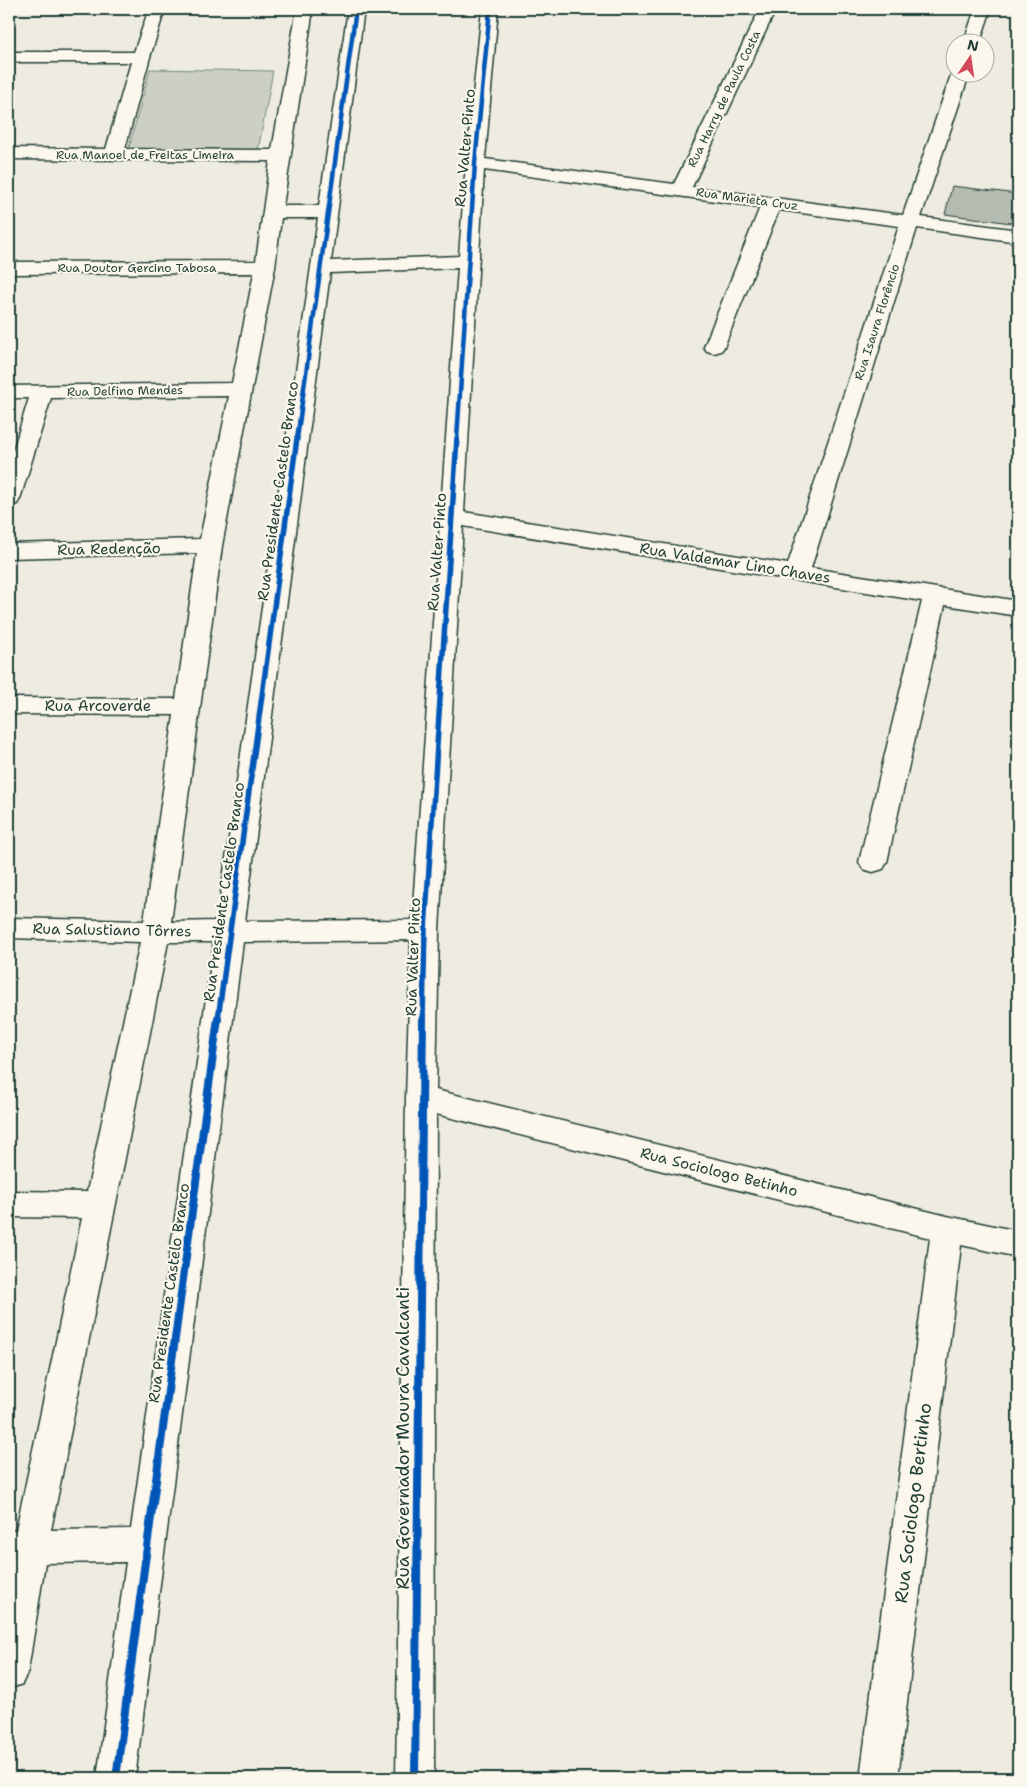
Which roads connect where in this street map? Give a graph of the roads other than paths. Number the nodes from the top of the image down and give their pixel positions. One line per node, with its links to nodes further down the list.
1 (157, 9): 9 (street)
2 (305, 9): 13 (street)
3 (356, 9): 18 (street, Rua Presidente Castelo Branco)
4 (490, 9): 14 (street, Rua Valter Pinto)
5 (768, 9): 15 (street, Rua Harry de Paula Costa)
6 (983, 9): 7 (street)
7 (975, 32)
8 (9, 57): 9 (street)
9 (141, 57): 12 (street)
10 (958, 82): 19 (street, Rua Isaura Florêncio)
11 (9, 154): 12 (street, Rua Manoel de Freitas Limeira)
12 (114, 155): 13 (street, Rua Manoel de Freitas Limeira)
13 (280, 156): 17 (street)
14 (475, 163): 15 (street, Rua Marieta Cruz); 21 (street, Rua Valter Pinto)
15 (681, 190): 16 (street, Rua Marieta Cruz)
16 (772, 202): 19 (street, Rua Marieta Cruz); 25 (street)
17 (272, 212): 18 (street); 23 (street)
18 (328, 212): 24 (street, Rua Presidente Castelo Branco)
19 (910, 221): 20 (street, Rua Marieta Cruz); 33 (street, Rua Isaura Florêncio)
20 (1018, 236)
21 (469, 262): 24 (street); 30 (street, Rua Valter Pinto)
22 (9, 268): 23 (street, Rua Doutor Gercino Tabosa)
23 (265, 268): 26 (street)
24 (321, 268): 40 (street, Rua Presidente Castelo Branco)
25 (714, 347)
26 (242, 389): 28 (street, Rua Delfino Mendes); 31 (street)
27 (9, 392): 28 (street, Rua Delfino Mendes)
28 (42, 392): 29 (street)
29 (9, 499)
30 (452, 517): 33 (street, Rua Valdemar Lino Chaves); 41 (street, Rua Valter Pinto)
31 (210, 546): 32 (street, Rua Redenção); 37 (street)
32 (9, 551)
33 (796, 574): 34 (street, Rua Valdemar Lino Chaves)
34 (935, 595): 35 (street, Rua Valdemar Lino Chaves); 38 (street)
35 (1018, 609)
36 (9, 706): 37 (street, Rua Arcoverde)
37 (188, 707): 42 (street)
38 (873, 862)
39 (9, 928): 42 (street, Rua Salustiano Tôrres)
40 (232, 930): 41 (street, Rua Salustiano Tôrres); 42 (street, Rua Salustiano Tôrres); 48 (street, Rua Presidente Castelo Branco)
41 (425, 930): 43 (street, Rua Valter Pinto)
42 (156, 932): 45 (street)
43 (421, 1098): 46 (street, Rua Sociologo Betinho); 52 (street, Rua Governador Moura Cavalcanti)
44 (9, 1204): 45 (street)
45 (101, 1205): 49 (street)
46 (947, 1229): 47 (street, Rua Sociologo Betinho); 53 (street, Rua Sociologo Bertinho)
47 (1018, 1244)
48 (146, 1544): 49 (street); 51 (street, Rua Presidente Castelo Branco)
49 (19, 1547): 50 (street)
50 (9, 1671)
51 (116, 1778)
52 (415, 1778)
53 (879, 1778)

